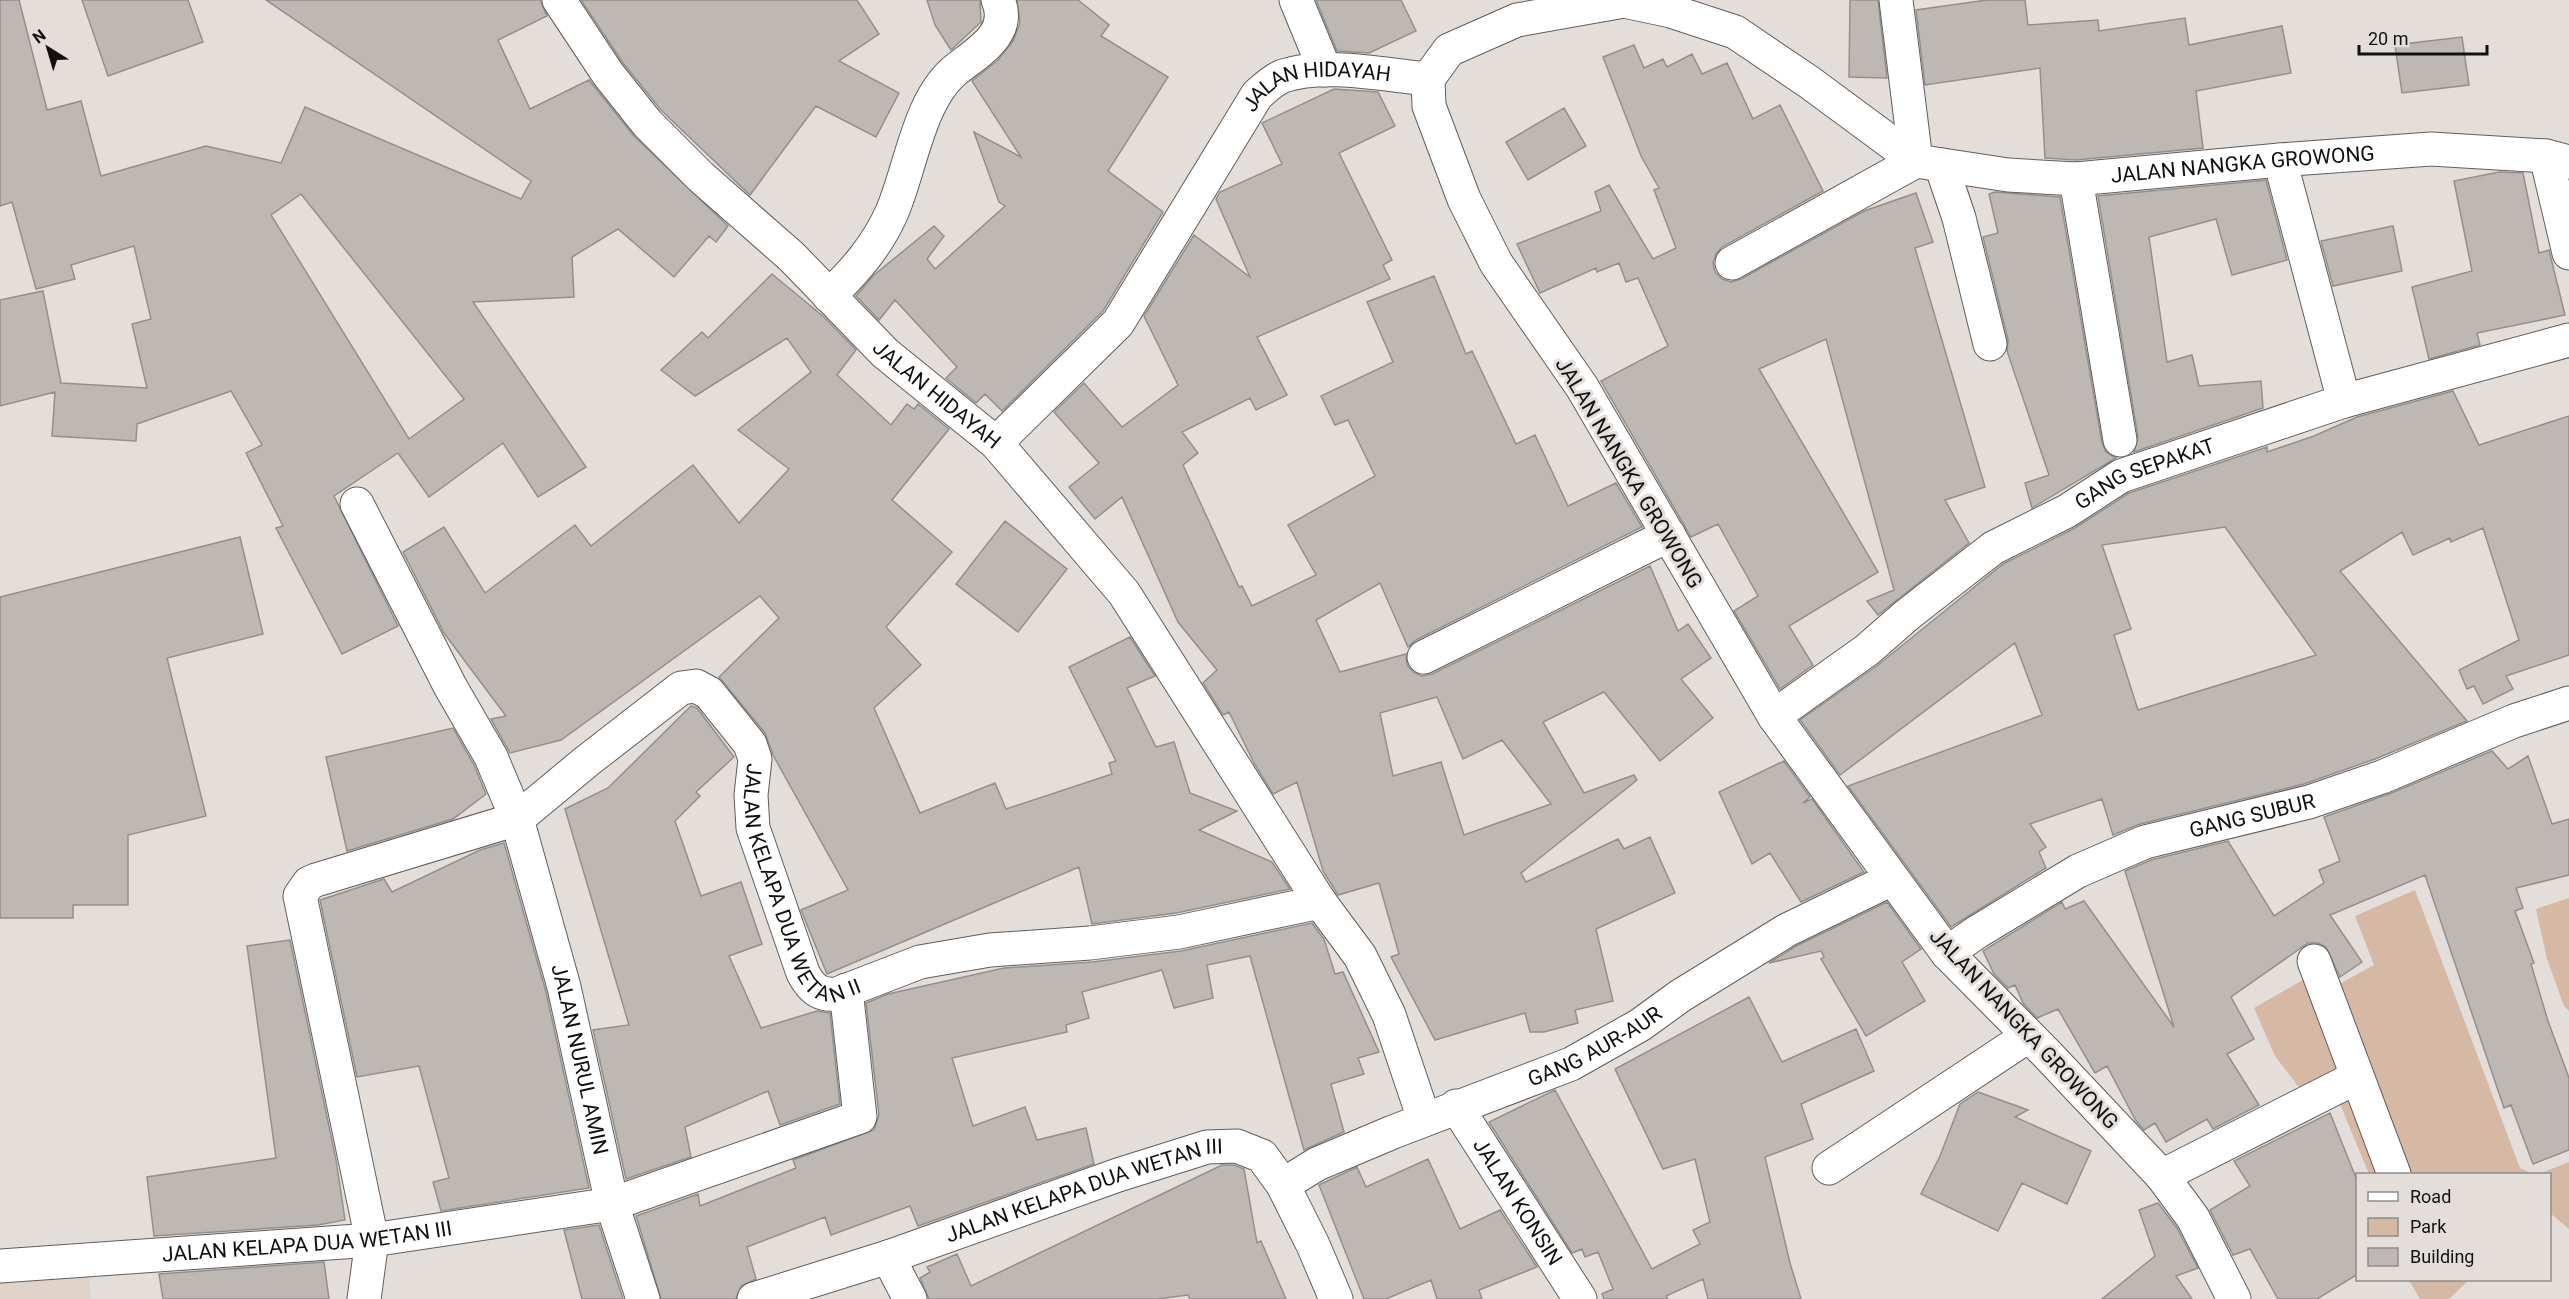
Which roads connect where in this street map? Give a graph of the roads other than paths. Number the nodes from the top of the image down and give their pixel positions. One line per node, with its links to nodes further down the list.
1 (559, 0): 14 (street, JALAN HIDAYAH)
2 (998, 0): 14 (street)
3 (1296, 0): 6 (street)
4 (1896, 0): 10 (street)
5 (1623, 1): 7 (street, JALAN NANGKA GROWONG); 10 (street, JALAN NANGKA GROWONG)
6 (1324, 70): 7 (street, JALAN HIDAYAH); 19 (street, JALAN HIDAYAH)
7 (1428, 79): 21 (street, JALAN NANGKA GROWONG)
8 (2558, 159): 9 (street, JALAN NANGKA GROWONG); 12 (street, JALAN NANGKA GROWONG)
9 (2280, 160): 11 (street, JALAN NANGKA GROWONG); 17 (street)
10 (1928, 163): 11 (street, JALAN NANGKA GROWONG); 13 (street); 16 (street)
11 (2076, 179): 18 (street)
12 (2569, 253)
13 (1732, 263)
14 (829, 296): 19 (street, JALAN HIDAYAH)
15 (2569, 340): 17 (street, GANG SEPAKAT)
16 (1990, 344)
17 (2344, 401): 24 (street, GANG SEPAKAT)
18 (2120, 440)
19 (996, 443): 27 (street)
20 (357, 504): 25 (street, JALAN NURUL AMIN)
21 (1669, 535): 22 (street); 24 (street, JALAN NANGKA GROWONG)
22 (1424, 657)
23 (2569, 703): 28 (street, GANG SUBUR)
24 (1773, 716): 26 (street, JALAN NANGKA GROWONG)
25 (517, 819): 30 (street, JALAN KELAPA DUA WETAN II); 39 (street, JALAN NURUL AMIN); 40 (street)
26 (1892, 879): 28 (street, JALAN NANGKA GROWONG); 33 (street, GANG AUR-AUR)
27 (1320, 902): 30 (street, JALAN KELAPA DUA WETAN II); 34 (street)
28 (1947, 953): 31 (street, JALAN NANGKA GROWONG)
29 (2314, 961): 32 (street)
30 (846, 990): 39 (street, JALAN KELAPA DUA WETAN III)
31 (2028, 1036): 35 (street); 37 (street, JALAN NANGKA GROWONG)
32 (2357, 1077): 36 (street); 37 (street)
33 (1456, 1106): 34 (street, GANG AUR-AUR); 48 (street, JALAN KONSIN)
34 (1424, 1119): 38 (street, GANG AUR-AUR)
35 (1829, 1168)
36 (2394, 1173)
37 (2162, 1176): 49 (street, JALAN NANGKA GROWONG)
38 (1283, 1185): 41 (street, JALAN KELAPA DUA WETAN III); 47 (street, JALAN KELAPA DUA WETAN III)
39 (612, 1204): 40 (street, JALAN KELAPA DUA WETAN III); 44 (street, JALAN NURUL AMIN)
40 (372, 1240): 42 (street, JALAN KELAPA DUA WETAN III); 43 (street)
41 (888, 1257): 45 (street, JALAN KELAPA DUA WETAN III); 46 (street)
42 (0, 1266)
43 (364, 1299)
44 (643, 1299)
45 (754, 1299)
46 (910, 1299)
47 (1336, 1299)
48 (1580, 1299)
49 (2234, 1299)

